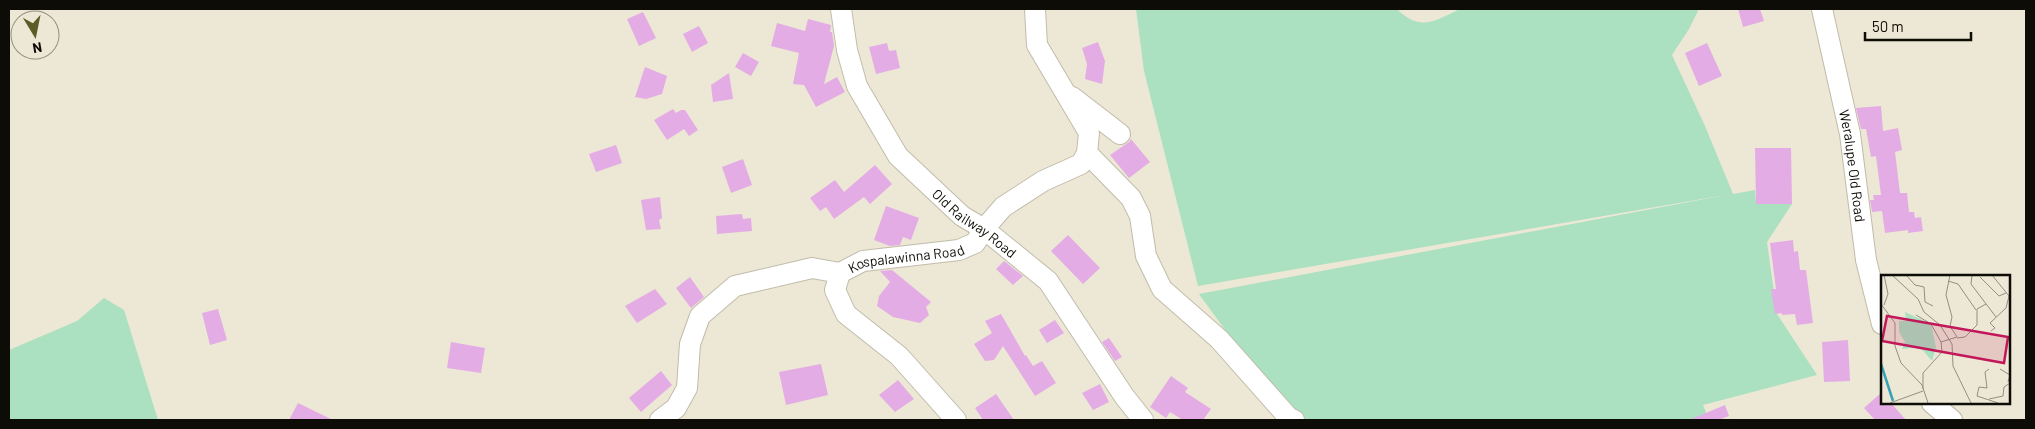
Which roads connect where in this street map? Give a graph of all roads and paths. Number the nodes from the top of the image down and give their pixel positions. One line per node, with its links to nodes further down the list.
1 (841, 9): 7 (street, Old Railway Road)
2 (1035, 9): 4 (street)
3 (1822, 9): 9 (street, Weralupe Old Road)
4 (1063, 90): 5 (street); 6 (street)
5 (1120, 134)
6 (1087, 153): 7 (street, Kospalawinna Road); 14 (street)
7 (984, 229): 8 (street, Kospalawinna Road); 13 (street, Old Railway Road)
8 (840, 273): 11 (street); 12 (street, Kospalawinna Road)
9 (1881, 320)
10 (1933, 404): 15 (street)
11 (660, 420)
12 (956, 420)
13 (1143, 420)
14 (1294, 420)
15 (1952, 420)

